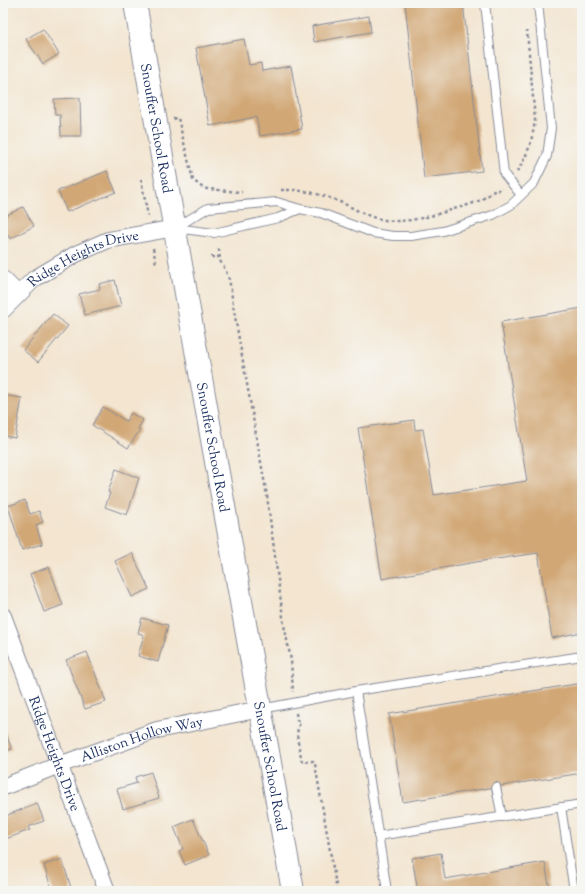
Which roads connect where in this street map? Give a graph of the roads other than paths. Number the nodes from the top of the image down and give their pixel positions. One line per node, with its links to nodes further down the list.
1 (135, 3): 6 (main road, Snouffer School Road)
2 (484, 3): 4 (lane)
3 (538, 3): 4 (lane)
4 (521, 195): 5 (lane)
5 (300, 210): 6 (lane); 6 (lane)
6 (175, 228): 8 (street, Ridge Heights Drive); 13 (main road, Snouffer School Road)
7 (3, 280): 8 (street)
8 (18, 294): 9 (street, Ridge Heights Drive)
9 (3, 310)
10 (3, 616): 14 (street, Ridge Heights Drive)
11 (582, 656): 12 (lane)
12 (356, 691): 13 (lane); 20 (lane)
13 (260, 709): 14 (street, Alliston Hollow Way); 22 (main road, Snouffer School Road)
14 (59, 765): 15 (street, Alliston Hollow Way); 21 (street, Ridge Heights Drive)
15 (3, 787)
16 (496, 787): 19 (lane)
17 (582, 804): 18 (lane)
18 (561, 808): 19 (lane); 24 (lane)
19 (502, 817): 20 (lane)
20 (378, 836): 23 (lane)
21 (107, 891)
22 (293, 891)
23 (387, 891)
24 (574, 891)

